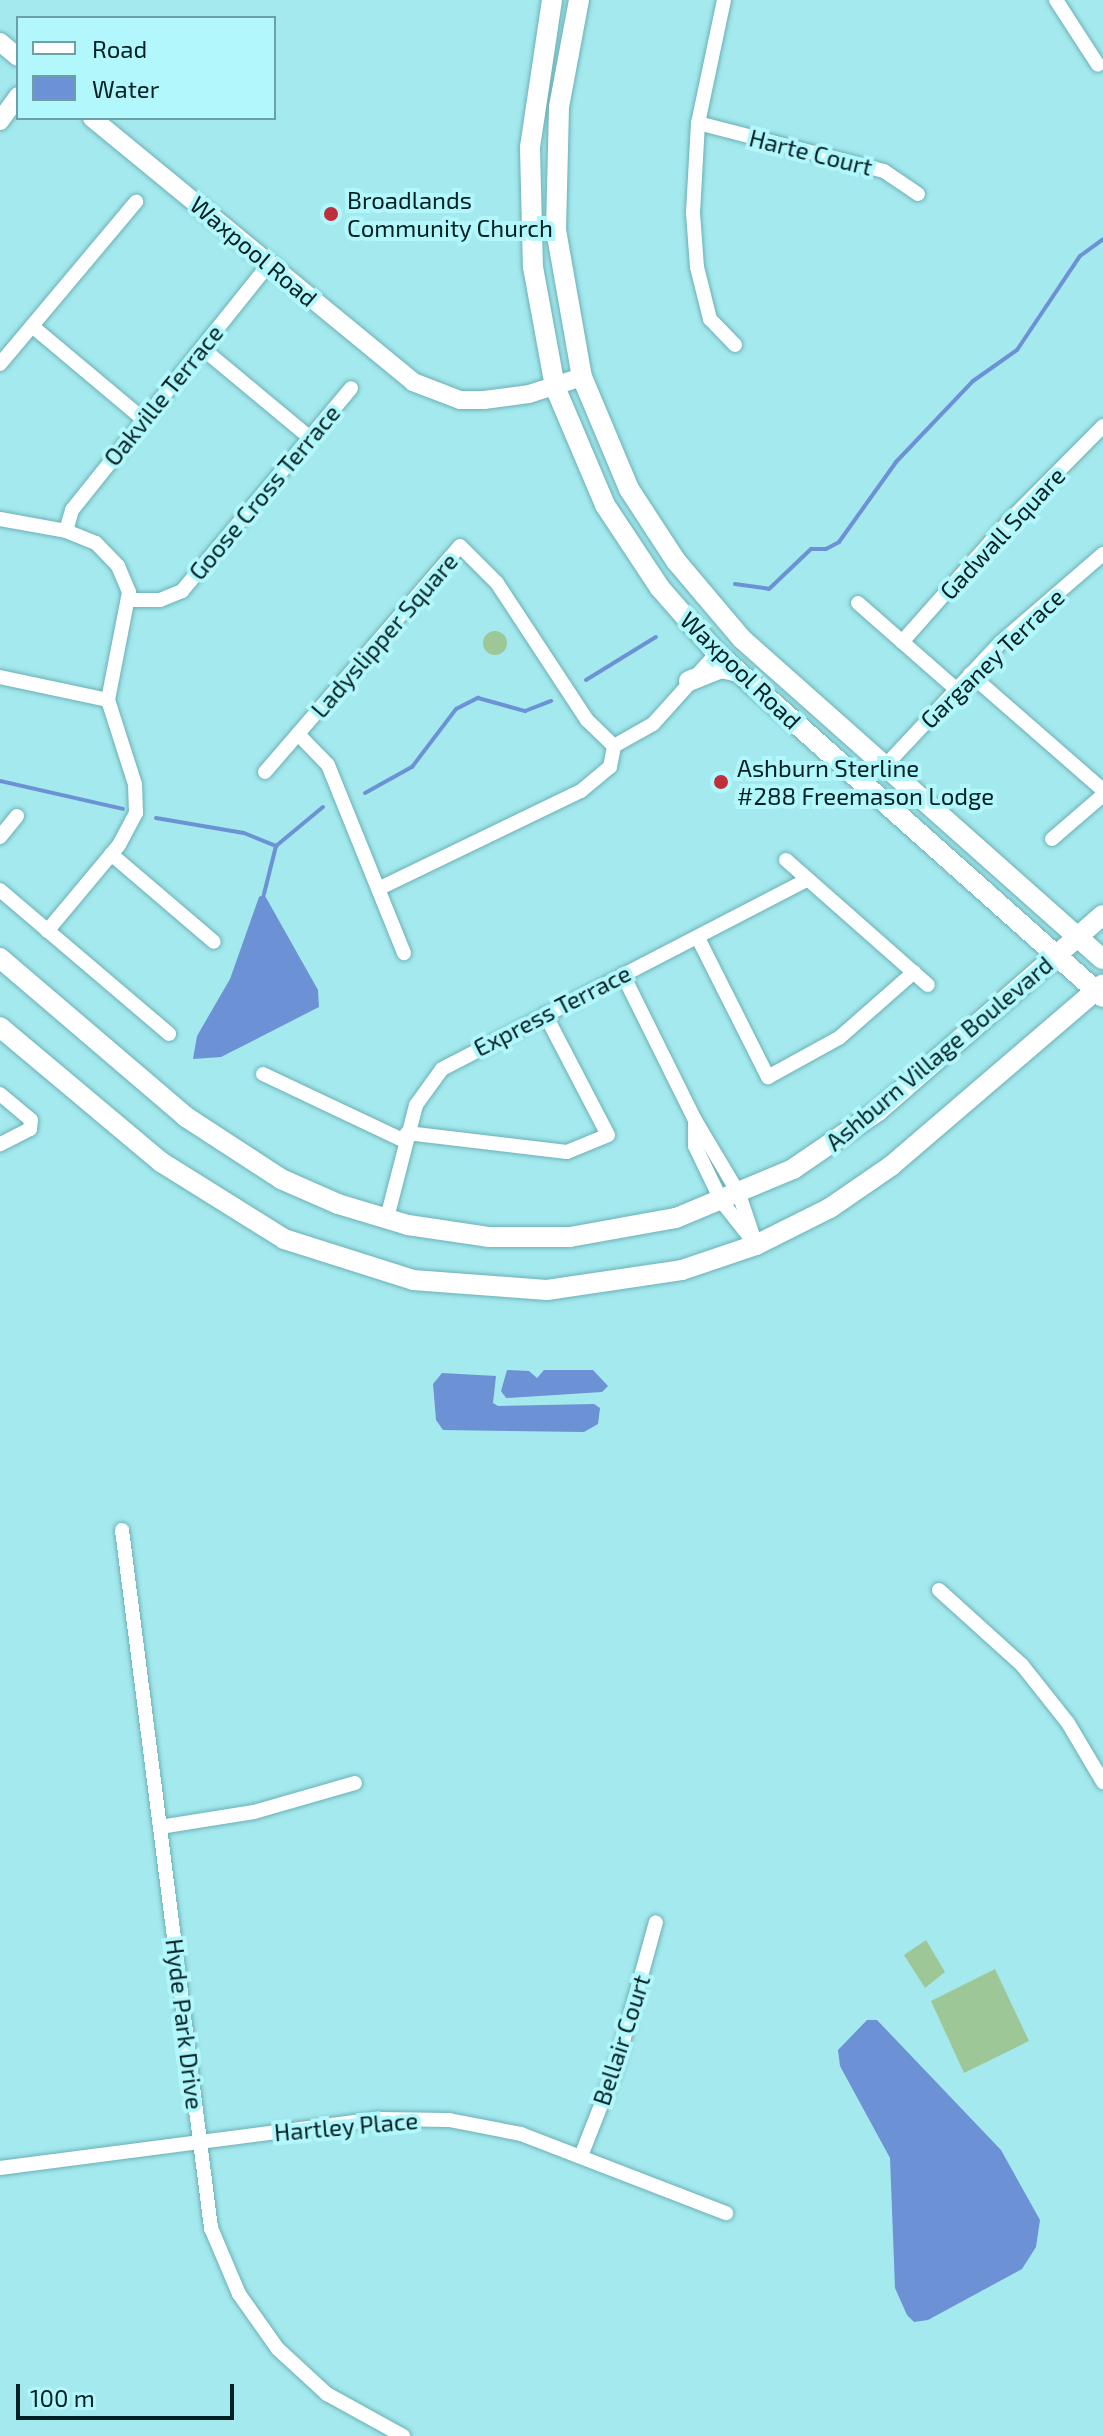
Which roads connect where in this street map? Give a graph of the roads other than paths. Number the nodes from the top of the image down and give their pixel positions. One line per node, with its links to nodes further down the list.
1 (552, 0): 20 (main road)
2 (579, 0): 19 (main road)
3 (724, 0): 11 (street)
4 (1056, 0): 7 (street)
5 (0, 42): 6 (street)
6 (16, 55)
7 (1098, 65)
8 (16, 99): 10 (street)
9 (94, 120): 14 (street, Waxpool Road)
10 (0, 121)
11 (698, 123): 12 (street, Harte Court); 16 (street)
12 (918, 194)
13 (136, 202): 15 (street)
14 (269, 264): 17 (street, Oakville Terrace); 20 (street, Waxpool Road)
15 (32, 326): 18 (street); 22 (street)
16 (735, 345)
17 (202, 348): 22 (street, Oakville Terrace); 24 (street)
18 (0, 364)
19 (582, 377): 20 (street, Waxpool Road); 32 (main road, Waxpool Road)
20 (555, 387): 31 (main road, Waxpool Road)
21 (351, 388): 24 (street, Goose Cross Terrace)
22 (143, 419): 26 (street, Oakville Terrace)
23 (1103, 426): 30 (street, Gadwall Square)
24 (310, 438): 28 (street, Goose Cross Terrace)
25 (0, 519): 26 (street)
26 (66, 531): 28 (street)
27 (1103, 554): 34 (street, Garganey Terrace)
28 (129, 600): 38 (street)
29 (858, 603): 30 (street)
30 (902, 642): 37 (street)
31 (717, 653): 32 (main road); 33 (main road, Waxpool Road); 36 (street)
32 (773, 667): 41 (main road, Waxpool Road)
33 (738, 672): 36 (main road); 58 (main road, Waxpool Road)
34 (970, 674): 37 (street, Garganey Terrace); 43 (street)
35 (0, 677): 38 (street)
36 (689, 681): 40 (street)
37 (956, 689): 41 (street, Garganey Terrace)
38 (108, 700): 47 (street)
39 (298, 734): 40 (street, Ladyslipper Square); 42 (street, Ladyslipper Square); 50 (street, Ladyslipper Square)
40 (614, 746): 50 (street)
41 (885, 766): 54 (main road, Waxpool Road)
42 (265, 772)
43 (1103, 792): 46 (street)
44 (17, 816): 45 (street)
45 (0, 837)
46 (1052, 839)
47 (111, 854): 53 (street); 56 (street)
48 (786, 860): 49 (street)
49 (807, 880): 55 (street, Express Terrace); 61 (street)
50 (380, 888): 57 (street, Ladyslipper Square)
51 (0, 890): 53 (street)
52 (1103, 915): 54 (main road, Ashburn Village Boulevard)
53 (47, 931): 67 (street)
54 (1077, 937): 58 (main road, Ashburn Village Boulevard); 60 (main road, Waxpool Road)
55 (698, 938): 61 (street); 62 (street, Express Terrace)
56 (214, 942)
57 (404, 953)
58 (1056, 955): 64 (main road, Waxpool Road); 72 (main road, Ashburn Village Boulevard)
59 (0, 958): 73 (main road, Ashburn Village Boulevard)
60 (1103, 959)
61 (914, 972): 63 (street)
62 (623, 975): 65 (street, Express Terrace); 72 (street)
63 (928, 985)
64 (1101, 990): 74 (main road)
65 (545, 1014): 70 (street, Express Terrace); 70 (street)
66 (0, 1027): 74 (main road)
67 (169, 1034)
68 (263, 1074): 70 (street)
69 (0, 1094): 71 (street)
70 (406, 1137): 73 (street, Express Terrace)
71 (0, 1144)
72 (731, 1198): 73 (main road, Ashburn Village Boulevard); 74 (street)
73 (387, 1218)
74 (756, 1245)
75 (122, 1530): 79 (street, Hyde Park Drive)
76 (939, 1590): 77 (street)
77 (1103, 1782)
78 (355, 1783): 79 (street)
79 (160, 1827): 81 (street, Hyde Park Drive)
80 (656, 1922): 82 (street, Bellair Court)
81 (199, 2142): 82 (street, Hartley Place); 83 (street, Hartley Place); 85 (street, Hyde Park Drive)
82 (581, 2156): 84 (street, Hartley Place)
83 (0, 2168)
84 (726, 2213)
85 (403, 2436)

